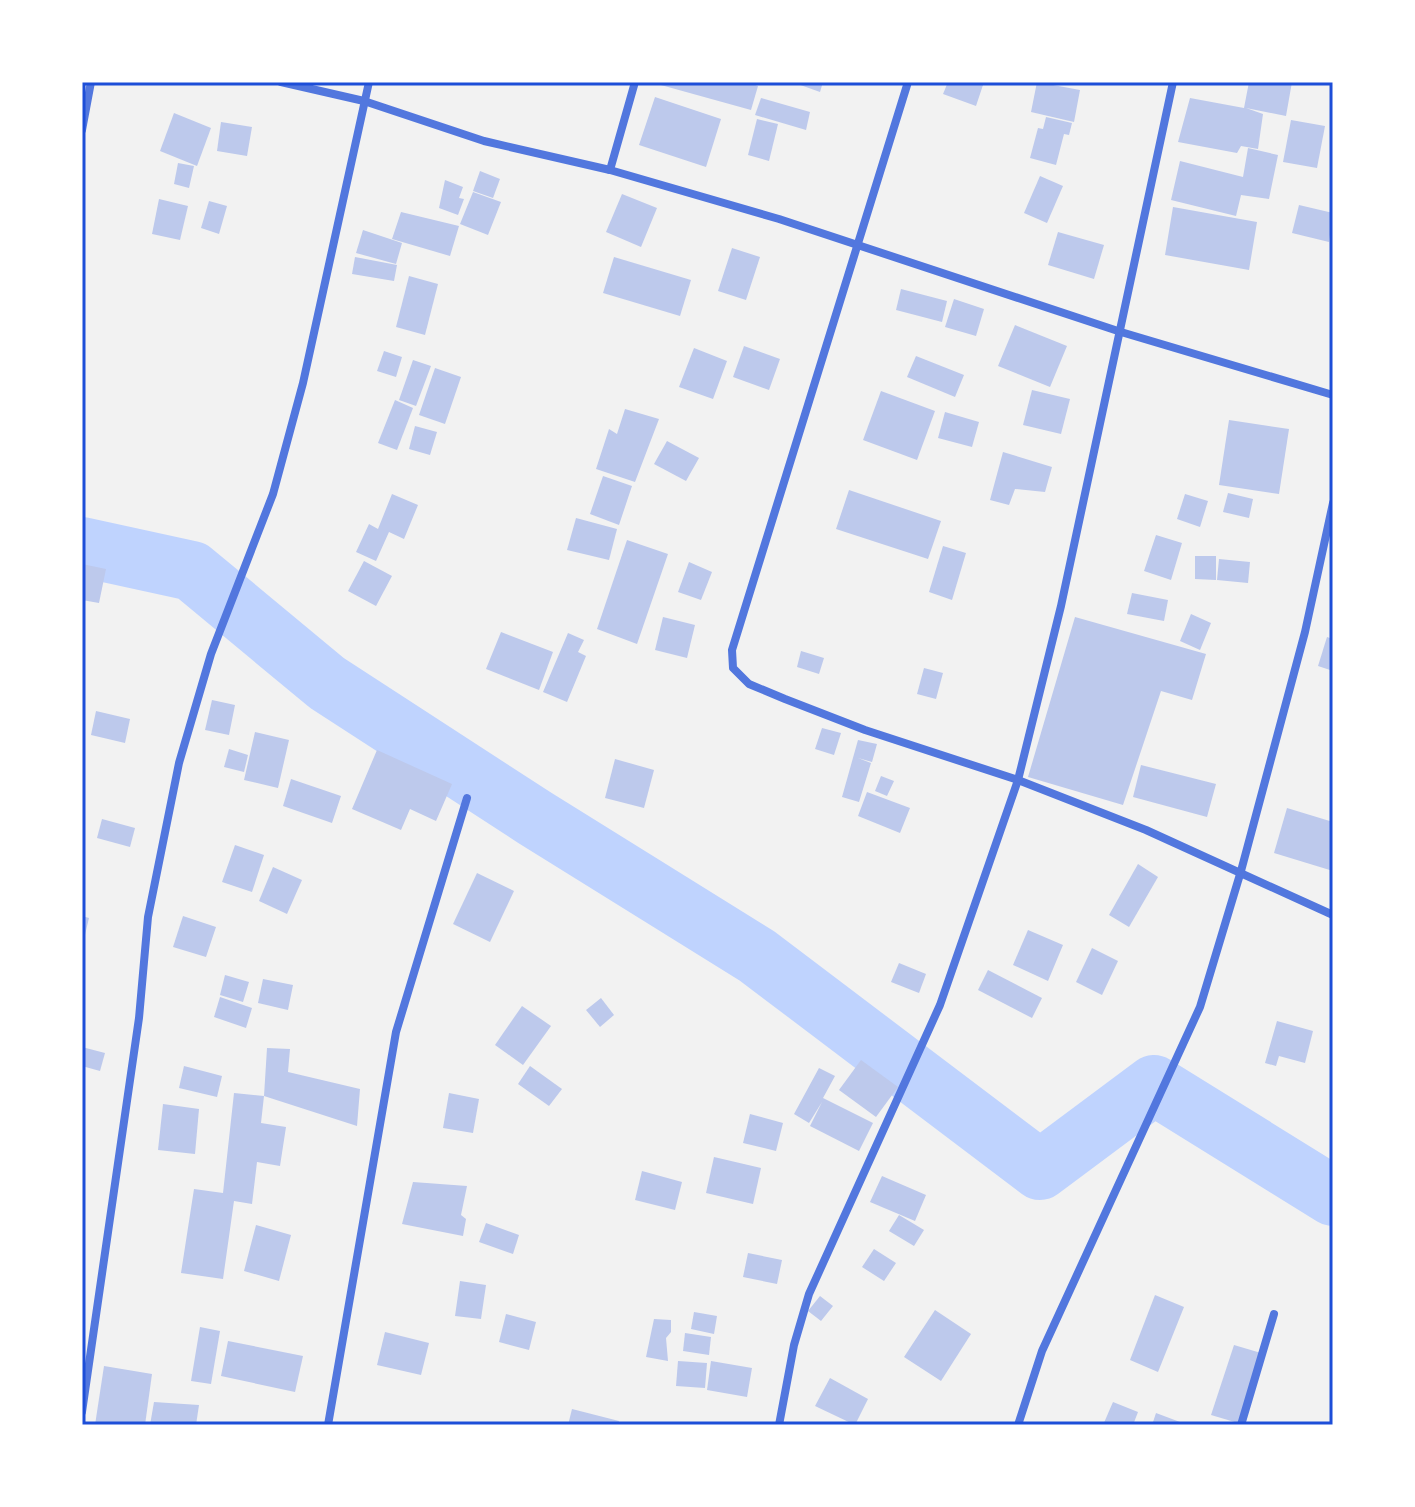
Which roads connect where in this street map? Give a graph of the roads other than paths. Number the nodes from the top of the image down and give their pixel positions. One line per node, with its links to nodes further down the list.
1 (91, 82): 8 (street)
2 (281, 82): 7 (street)
3 (369, 82): 7 (street)
4 (635, 82): 9 (street)
5 (908, 82): 10 (street)
6 (1173, 82): 11 (street)
7 (364, 101): 9 (street); 19 (street)
8 (82, 130)
9 (610, 170): 10 (street)
10 (860, 245): 11 (street); 14 (street)
11 (1121, 332): 12 (street); 14 (street)
12 (1333, 395)
13 (1333, 503): 16 (street)
14 (1018, 780): 16 (street); 21 (street)
15 (467, 798): 20 (street)
16 (1241, 871): 17 (street); 22 (street)
17 (1333, 915)
18 (1274, 1314): 23 (street)
19 (82, 1412)
20 (328, 1425)
21 (779, 1425)
22 (1018, 1425)
23 (1241, 1425)

